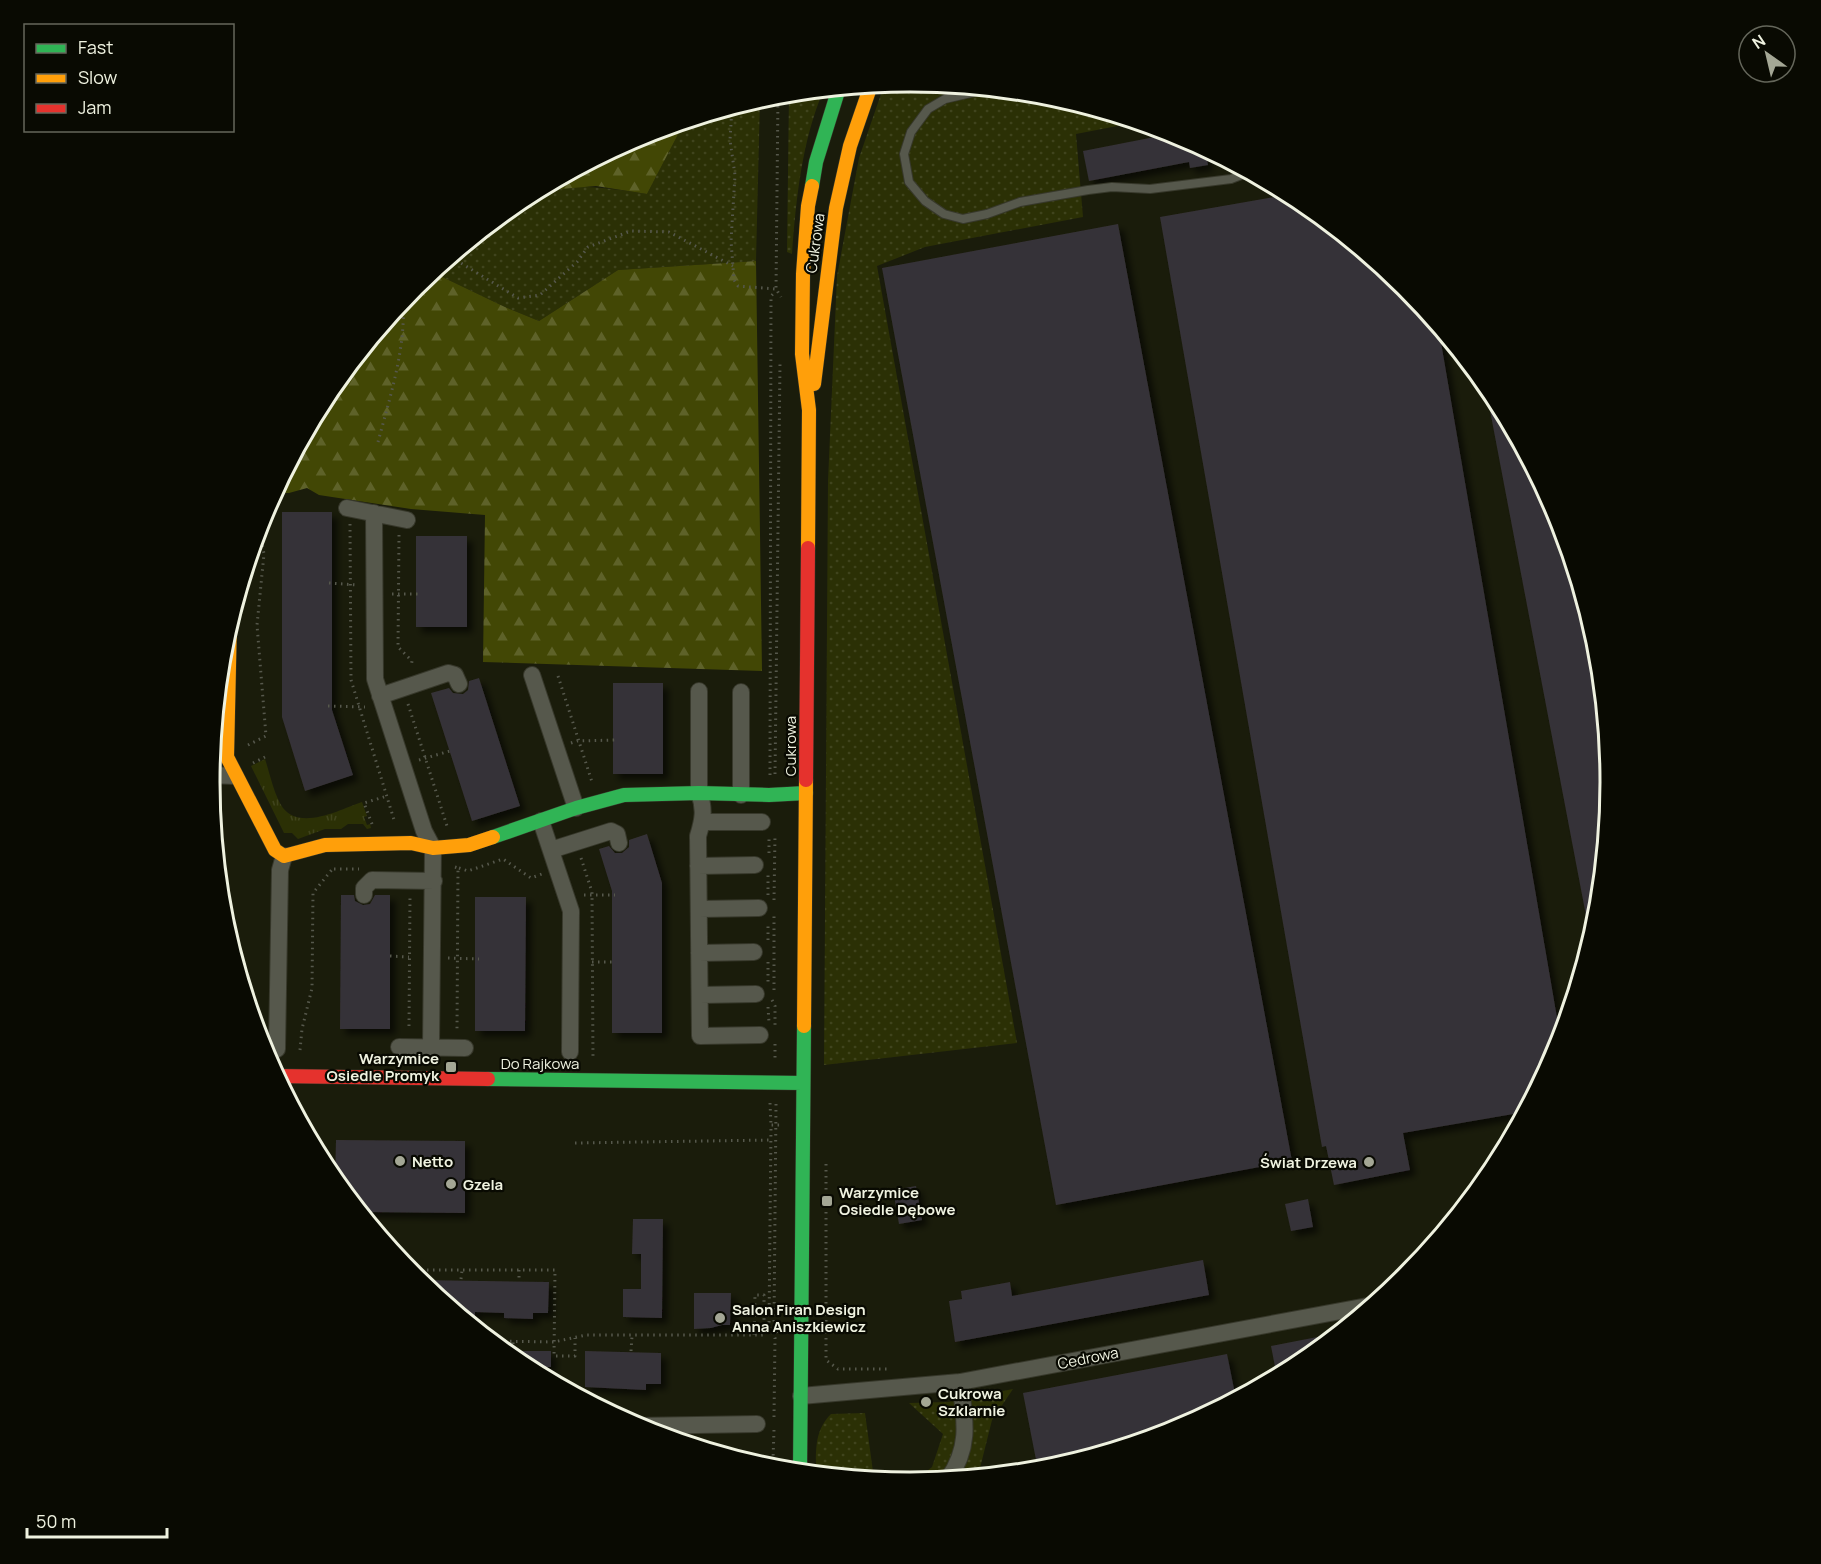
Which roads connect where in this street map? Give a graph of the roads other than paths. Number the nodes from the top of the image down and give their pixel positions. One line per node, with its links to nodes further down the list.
1 (869, 93): 5 (street, Cukrowa)
2 (967, 94): 4 (lane)
3 (837, 96): 5 (street, Cukrowa)
4 (1240, 176)
5 (809, 410): 18 (street, Cukrowa)
6 (347, 508): 7 (street)
7 (374, 513): 8 (street); 14 (street)
8 (403, 519)
9 (229, 674): 15 (street)
10 (532, 675): 20 (street)
11 (459, 684): 14 (street)
12 (699, 691): 17 (street)
13 (741, 692): 19 (street)
14 (382, 702): 25 (street)
15 (240, 771): 16 (street); 27 (street)
16 (220, 774)
17 (699, 793): 19 (street); 20 (street); 22 (street)
18 (806, 793): 19 (street); 45 (street, Cukrowa)
19 (741, 795)
20 (576, 808): 21 (street)
21 (541, 821): 25 (street); 26 (street)
22 (703, 822): 23 (street); 28 (street)
23 (768, 825)
24 (620, 843): 26 (street)
25 (433, 848): 27 (street); 30 (street)
26 (551, 850): 43 (street)
27 (284, 856): 42 (street)
28 (698, 866): 29 (street); 33 (street)
29 (764, 868)
30 (434, 886): 31 (street); 40 (street)
31 (364, 895)
32 (763, 903): 33 (street)
33 (699, 909): 35 (street)
34 (763, 952): 35 (street)
35 (699, 953): 36 (street)
36 (700, 995): 37 (street); 38 (street)
37 (764, 997)
38 (768, 1033)
39 (399, 1047): 40 (street)
40 (432, 1047): 41 (street)
41 (465, 1048)
42 (277, 1050)
43 (570, 1052)
44 (286, 1076): 45 (street, Do Rajkowa)
45 (803, 1083): 48 (street, Cukrowa)
46 (1358, 1308): 47 (street, Cedrowa)
47 (960, 1382): 48 (street, Cedrowa); 52 (street)
48 (801, 1396): 51 (street, Cukrowa)
49 (757, 1424): 50 (street)
50 (661, 1426)
51 (800, 1463)
52 (954, 1471)

